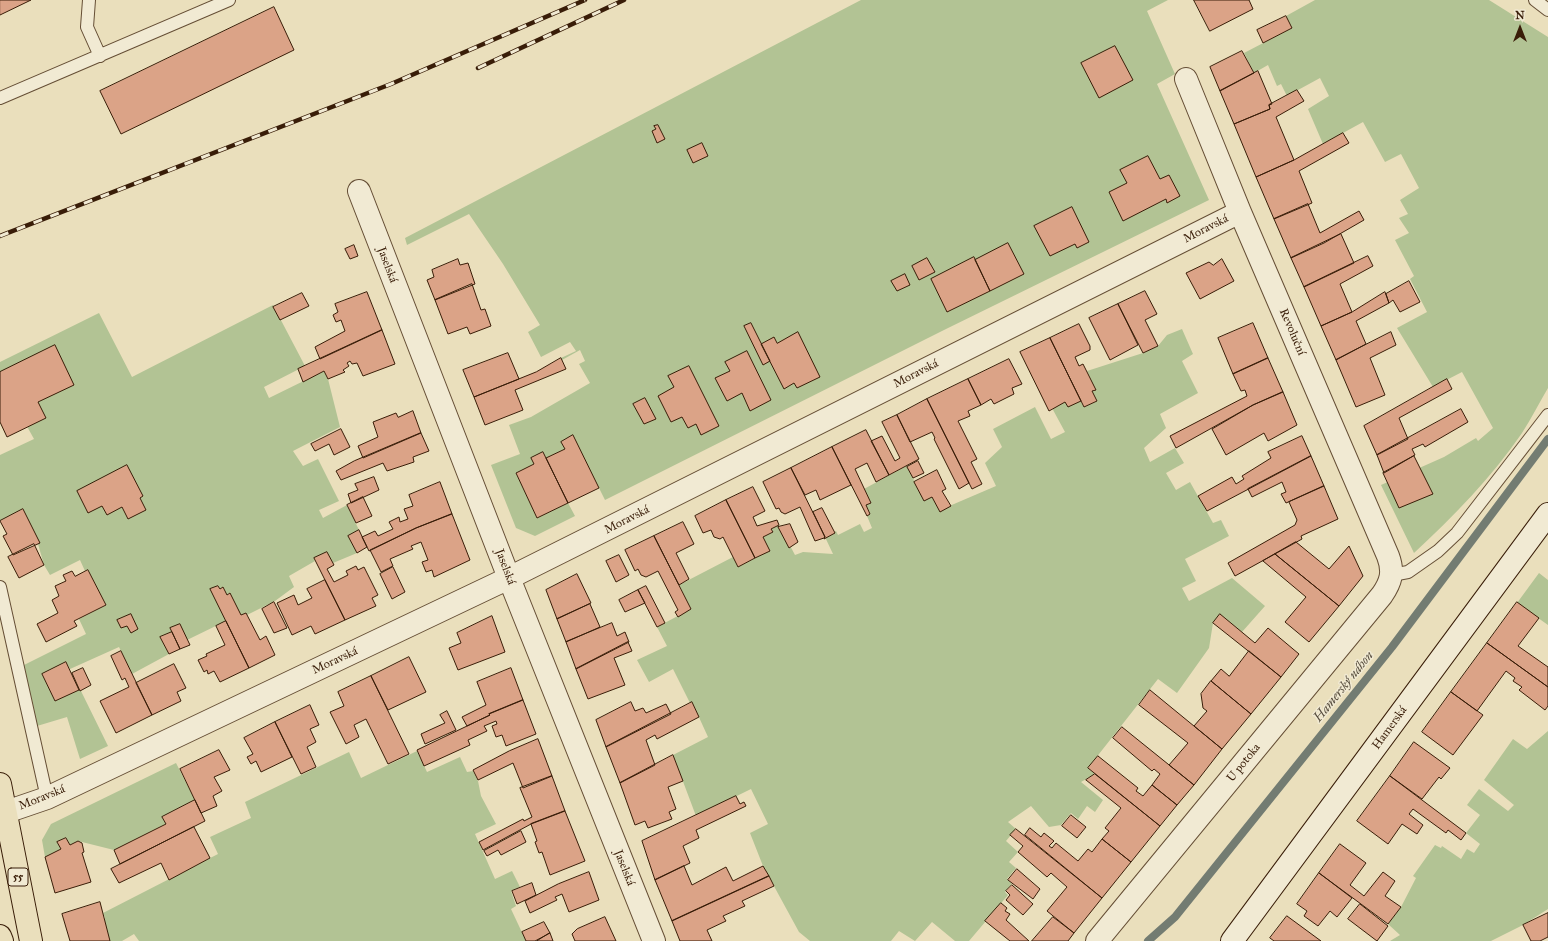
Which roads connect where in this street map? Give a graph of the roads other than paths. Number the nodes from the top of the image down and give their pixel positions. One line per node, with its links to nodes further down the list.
1 (89, 0): 5 (lane)
2 (229, 0): 5 (lane)
3 (1535, 0): 4 (lane)
4 (1548, 10)
5 (100, 56): 7 (lane)
6 (1186, 79): 9 (street, Revoluční)
7 (0, 98)
8 (359, 191): 12 (street, Jaselská)
9 (1240, 212): 12 (street, Moravská); 13 (street, Revoluční)
10 (1548, 415): 13 (lane)
11 (1548, 514): 23 (street, Hamerská)
12 (509, 578): 16 (street, Moravská); 21 (street, Jaselská)
13 (1390, 580): 22 (street, U potoka)
14 (0, 587): 16 (lane)
15 (0, 784): 17 (main road, 55)
16 (46, 798): 17 (street, Moravská)
17 (6, 812): 20 (main road, 55)
18 (0, 936): 19 (main road)
19 (2, 941)
20 (31, 941)
21 (654, 941)
22 (1097, 941)
23 (1232, 941)

